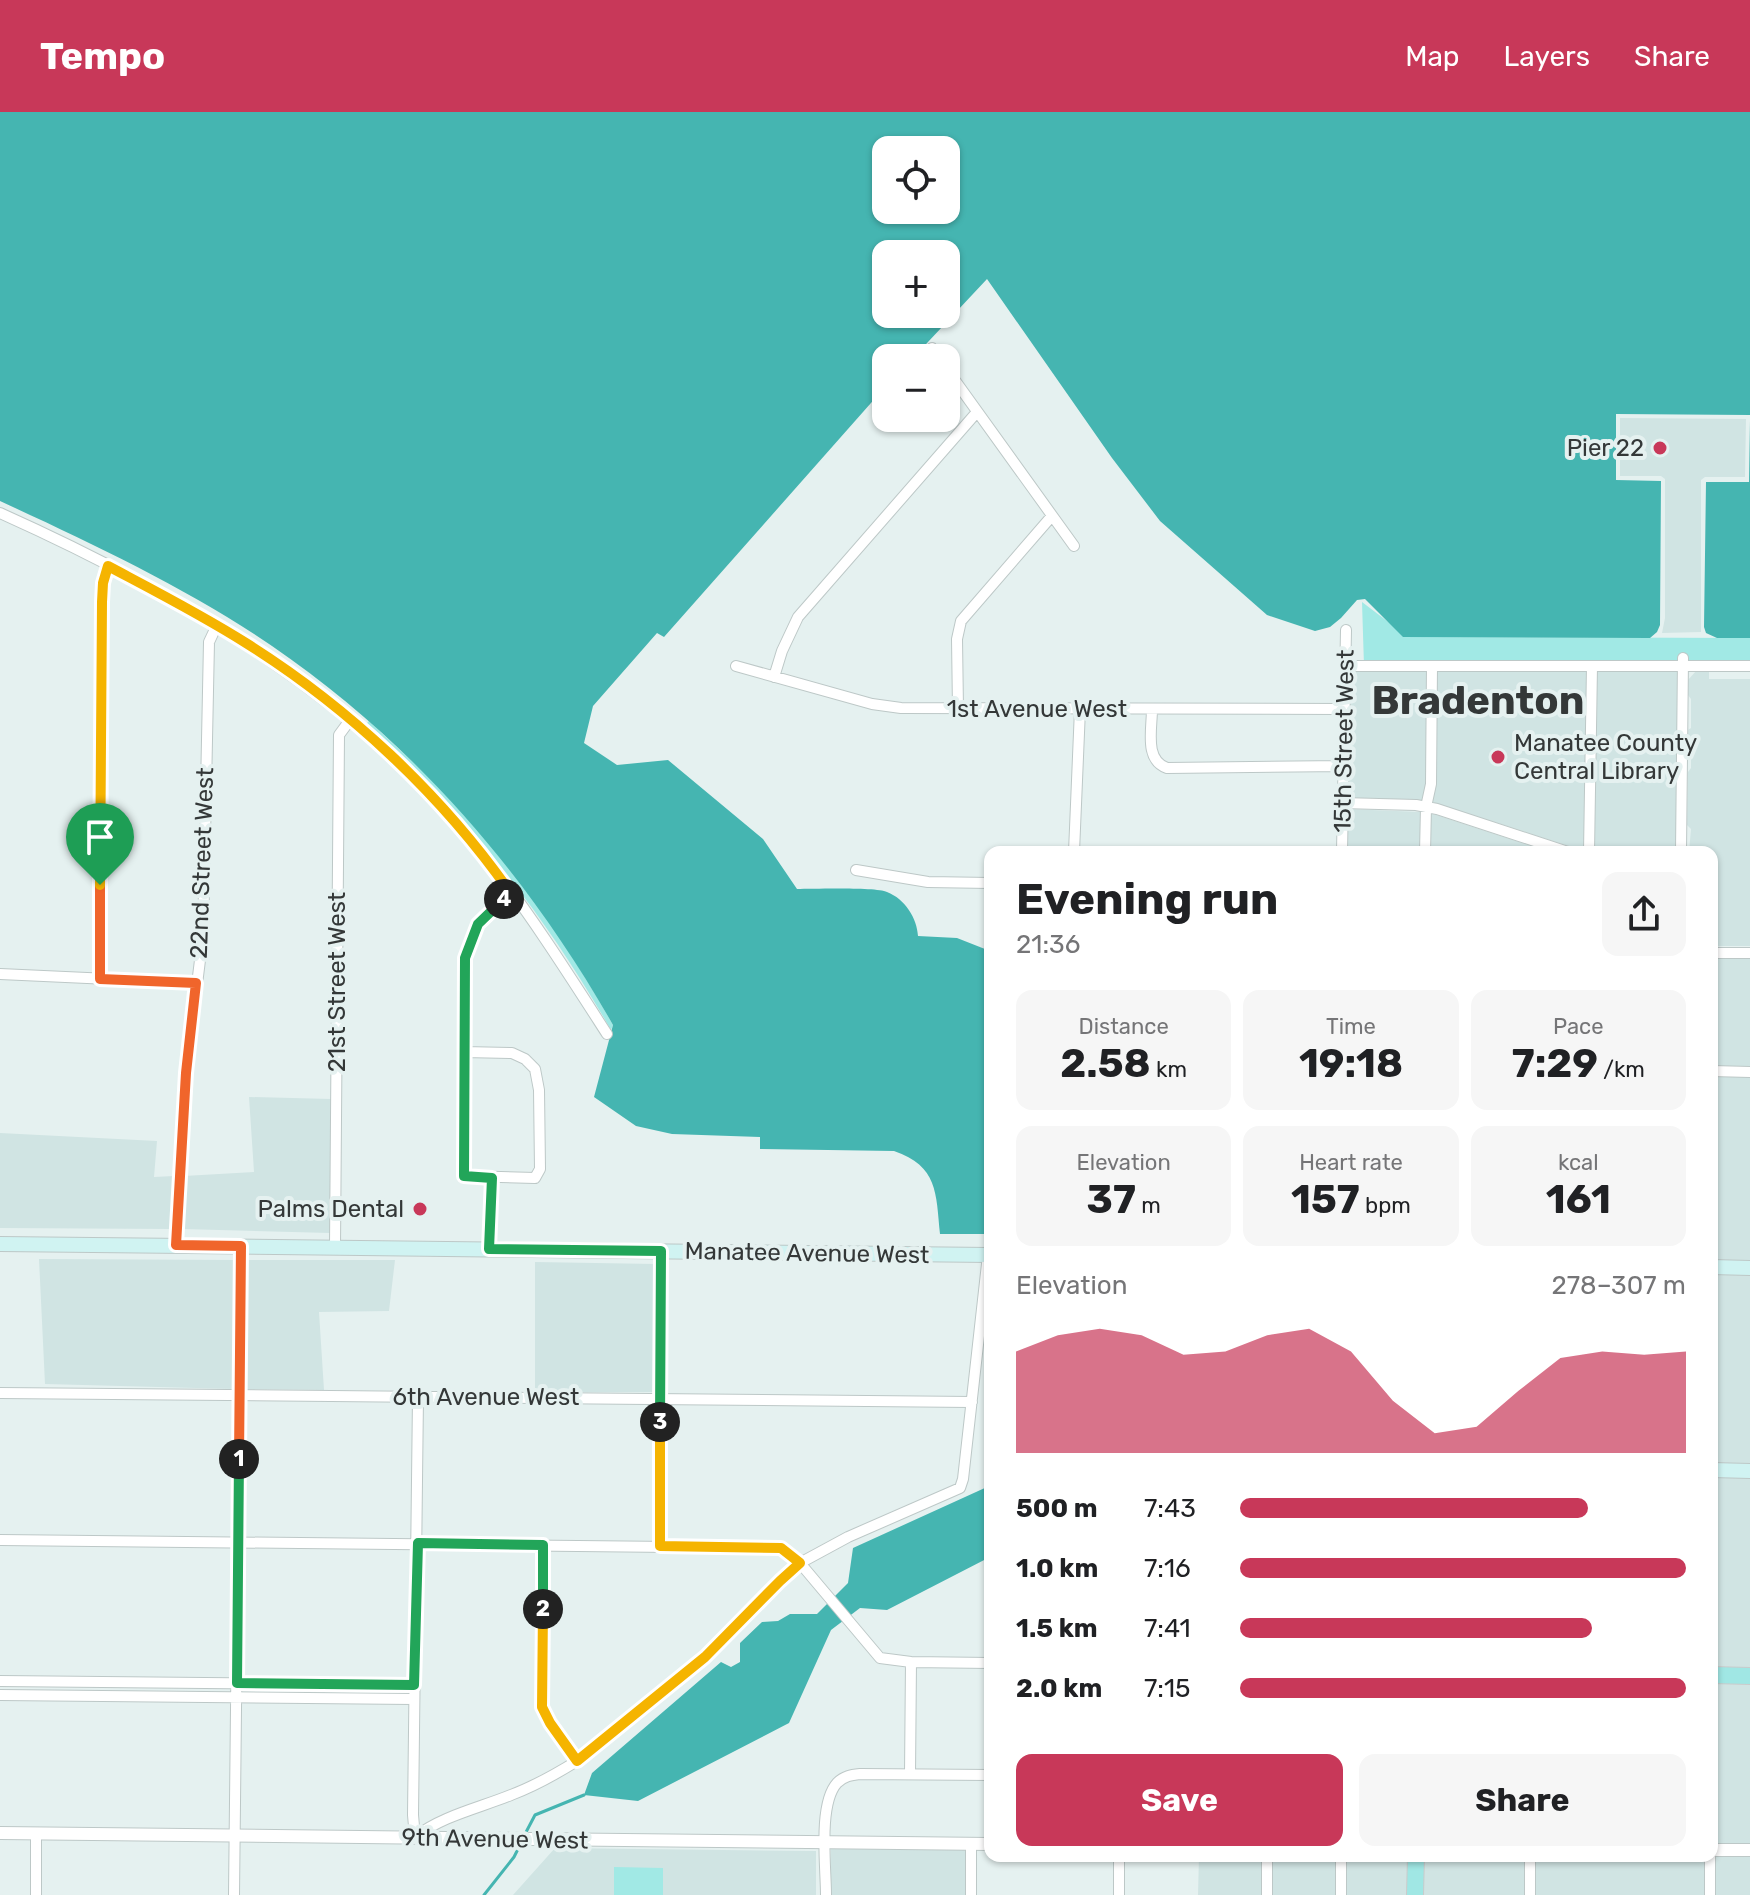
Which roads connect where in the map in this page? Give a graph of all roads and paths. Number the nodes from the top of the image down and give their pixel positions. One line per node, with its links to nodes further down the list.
1 (960, 388): 2 (street)
2 (977, 412): 4 (street); 15 (street)
3 (1, 515): 6 (street)
4 (1051, 517): 5 (street); 16 (street)
5 (1074, 546)
6 (108, 566): 7 (street); 36 (street)
7 (217, 625): 20 (street); 37 (street, 22nd Street West)
8 (1346, 630): 11 (street, 15th Street West)
9 (1683, 662): 13 (street); 14 (street); 29 (street)
10 (736, 666): 15 (street, 1st Avenue West)
11 (1345, 666): 12 (street); 19 (street, 15th Street West)
12 (1432, 666): 13 (street); 23 (street)
13 (1592, 666): 28 (street)
14 (1750, 666)
15 (774, 677): 16 (street, 1st Avenue West)
16 (958, 709): 17 (street, 1st Avenue West)
17 (1080, 709): 18 (street, 1st Avenue West); 24 (street)
18 (1152, 709): 19 (street, 1st Avenue West); 21 (street)
19 (1344, 709): 21 (street, 15th Street West)
20 (350, 720): 32 (street); 46 (street, 21st Street West)
21 (1343, 766): 22 (street, 15th Street West)
22 (1342, 803): 23 (street); 25 (street, 15th Street West)
23 (1426, 807): 26 (street); 27 (street)
24 (1074, 846)
25 (1342, 846)
26 (1425, 846)
27 (1549, 846)
28 (1589, 846)
29 (1681, 846)
30 (856, 870): 31 (street)
31 (984, 883)
32 (510, 892): 38 (street); 39 (street)
33 (1718, 953): 34 (street)
34 (1750, 953)
35 (0, 974): 36 (street)
36 (100, 979): 37 (street)
37 (196, 983): 44 (street, 22nd Street West)
38 (607, 1034)
39 (464, 1052): 42 (street); 42 (street)
40 (1718, 1071): 41 (street)
41 (1750, 1072)
42 (492, 1178): 47 (street)
43 (0, 1244): 44 (main road, Manatee Avenue West)
44 (176, 1245): 45 (main road, Manatee Avenue West)
45 (241, 1246): 46 (main road, Manatee Avenue West); 54 (street)
46 (335, 1247): 47 (main road, Manatee Avenue West)
47 (489, 1249): 48 (main road, Manatee Avenue West)
48 (661, 1251): 49 (main road, Manatee Avenue West); 56 (street)
49 (984, 1255)
50 (1718, 1267): 51 (main road)
51 (1750, 1268)
52 (984, 1298): 57 (street)
53 (0, 1393): 54 (street, 6th Avenue West)
54 (239, 1395): 55 (street, 6th Avenue West); 61 (street)
55 (418, 1397): 56 (street, 6th Avenue West); 62 (street)
56 (660, 1398): 57 (street, 6th Avenue West); 64 (street)
57 (972, 1402): 65 (street)
58 (1718, 1470): 59 (main road)
59 (1750, 1471)
60 (0, 1540): 61 (street)
61 (238, 1542): 62 (street); 71 (street)
62 (418, 1543): 63 (street); 72 (street)
63 (543, 1545): 64 (street); 76 (street)
64 (660, 1546): 65 (street)
65 (800, 1563): 66 (street); 76 (street)
66 (911, 1662): 67 (street); 77 (street)
67 (984, 1663)
68 (1718, 1675): 69 (main road)
69 (1750, 1676)
70 (0, 1681): 71 (street)
71 (237, 1683): 72 (street); 74 (street)
72 (414, 1685): 75 (street)
73 (0, 1695): 74 (street)
74 (236, 1697): 75 (street); 81 (street)
75 (414, 1699): 82 (street)
76 (577, 1761): 82 (street)
77 (910, 1774): 78 (street); 83 (street)
78 (984, 1775)
79 (0, 1833): 80 (street, 9th Avenue West)
80 (36, 1834): 81 (street, 9th Avenue West); 94 (street)
81 (234, 1836): 82 (street, 9th Avenue West); 95 (street)
82 (415, 1837): 83 (street, 9th Avenue West)
83 (826, 1842): 84 (street, 9th Avenue West); 96 (street)
84 (971, 1844): 85 (street, 9th Avenue West); 97 (street)
85 (984, 1844)
86 (1718, 1850): 87 (street)
87 (1750, 1850)
88 (1119, 1862): 98 (street)
89 (1267, 1862): 99 (street)
90 (1341, 1862): 100 (street)
91 (1416, 1862): 101 (main road)
92 (1530, 1862): 102 (street)
93 (1710, 1862): 103 (street)
94 (36, 1895)
95 (234, 1895)
96 (826, 1895)
97 (971, 1895)
98 (1119, 1895)
99 (1267, 1895)
100 (1341, 1895)
101 (1415, 1895)
102 (1530, 1895)
103 (1710, 1895)

